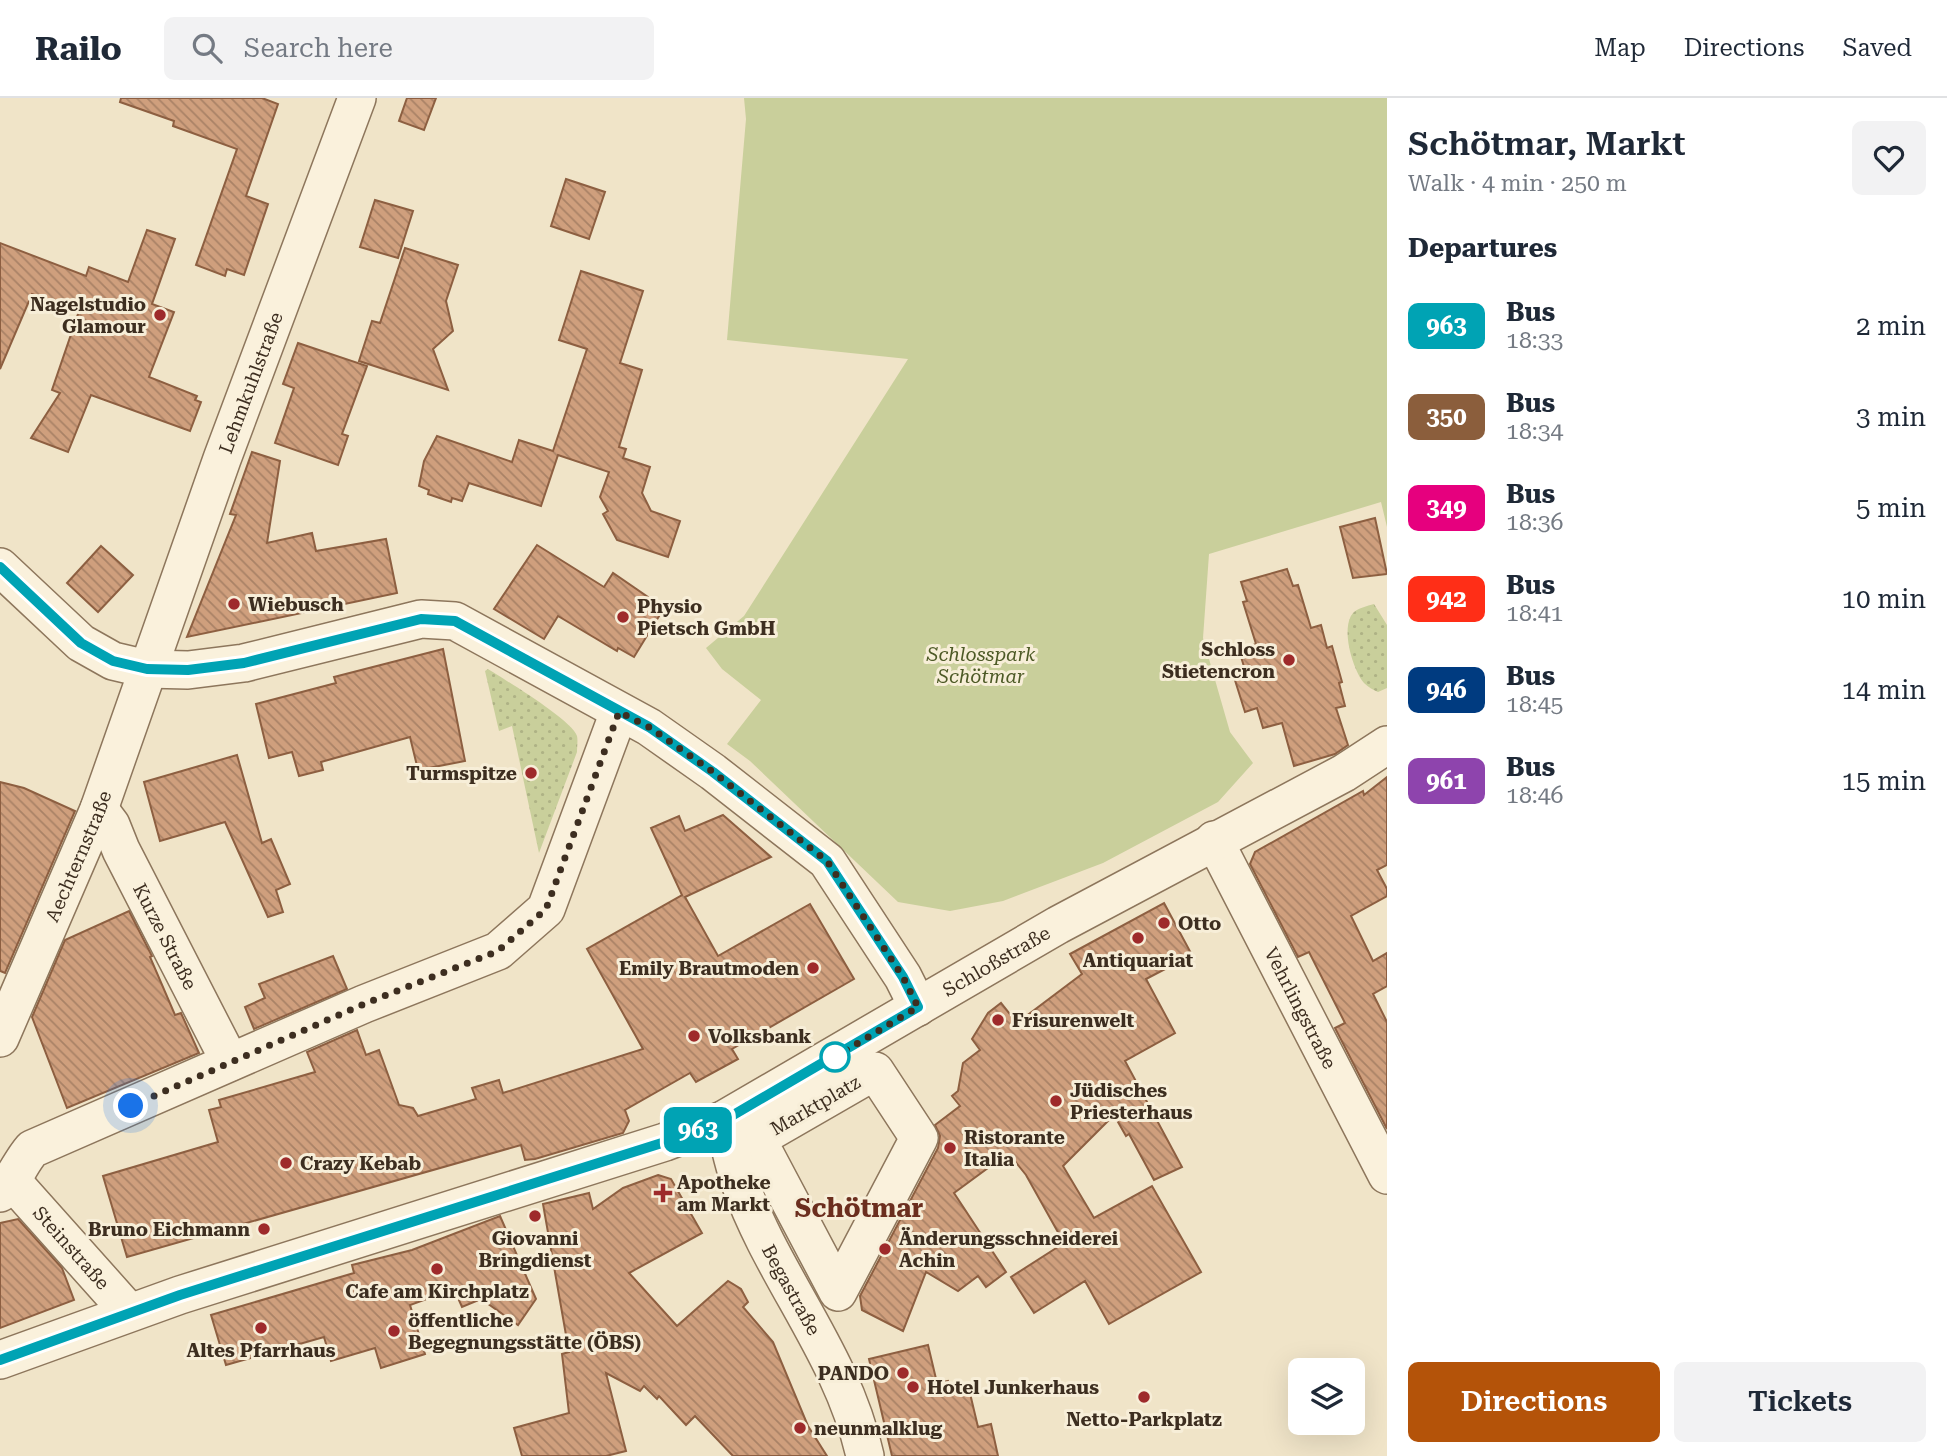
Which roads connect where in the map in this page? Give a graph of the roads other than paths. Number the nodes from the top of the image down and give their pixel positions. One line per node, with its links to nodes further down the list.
1 (357, 98): 3 (street, Lehmkuhlstraße)
2 (0, 567): 3 (street)
3 (147, 669): 4 (street); 6 (street, Aechternstraße)
4 (619, 712): 8 (street); 10 (street, Steinstraße)
5 (1387, 745): 7 (street, Schloßstraße)
6 (99, 809): 9 (street, Aechternstraße); 10 (street, Kurze Straße)
7 (1214, 840): 8 (street, Schloßstraße); 12 (street, Vehrlingstraße)
8 (918, 1007): 11 (street, Schloßstraße)
9 (0, 1038)
10 (230, 1062): 13 (street, Steinstraße)
11 (723, 1121): 15 (street, Schloßstraße); 17 (street, Begastraße)
12 (1387, 1175)
13 (6, 1187): 15 (street, Steinstraße)
14 (838, 1292): 14 (street, Marktplatz)
15 (129, 1312): 16 (street, Schloßstraße)
16 (0, 1360)
17 (866, 1456)

